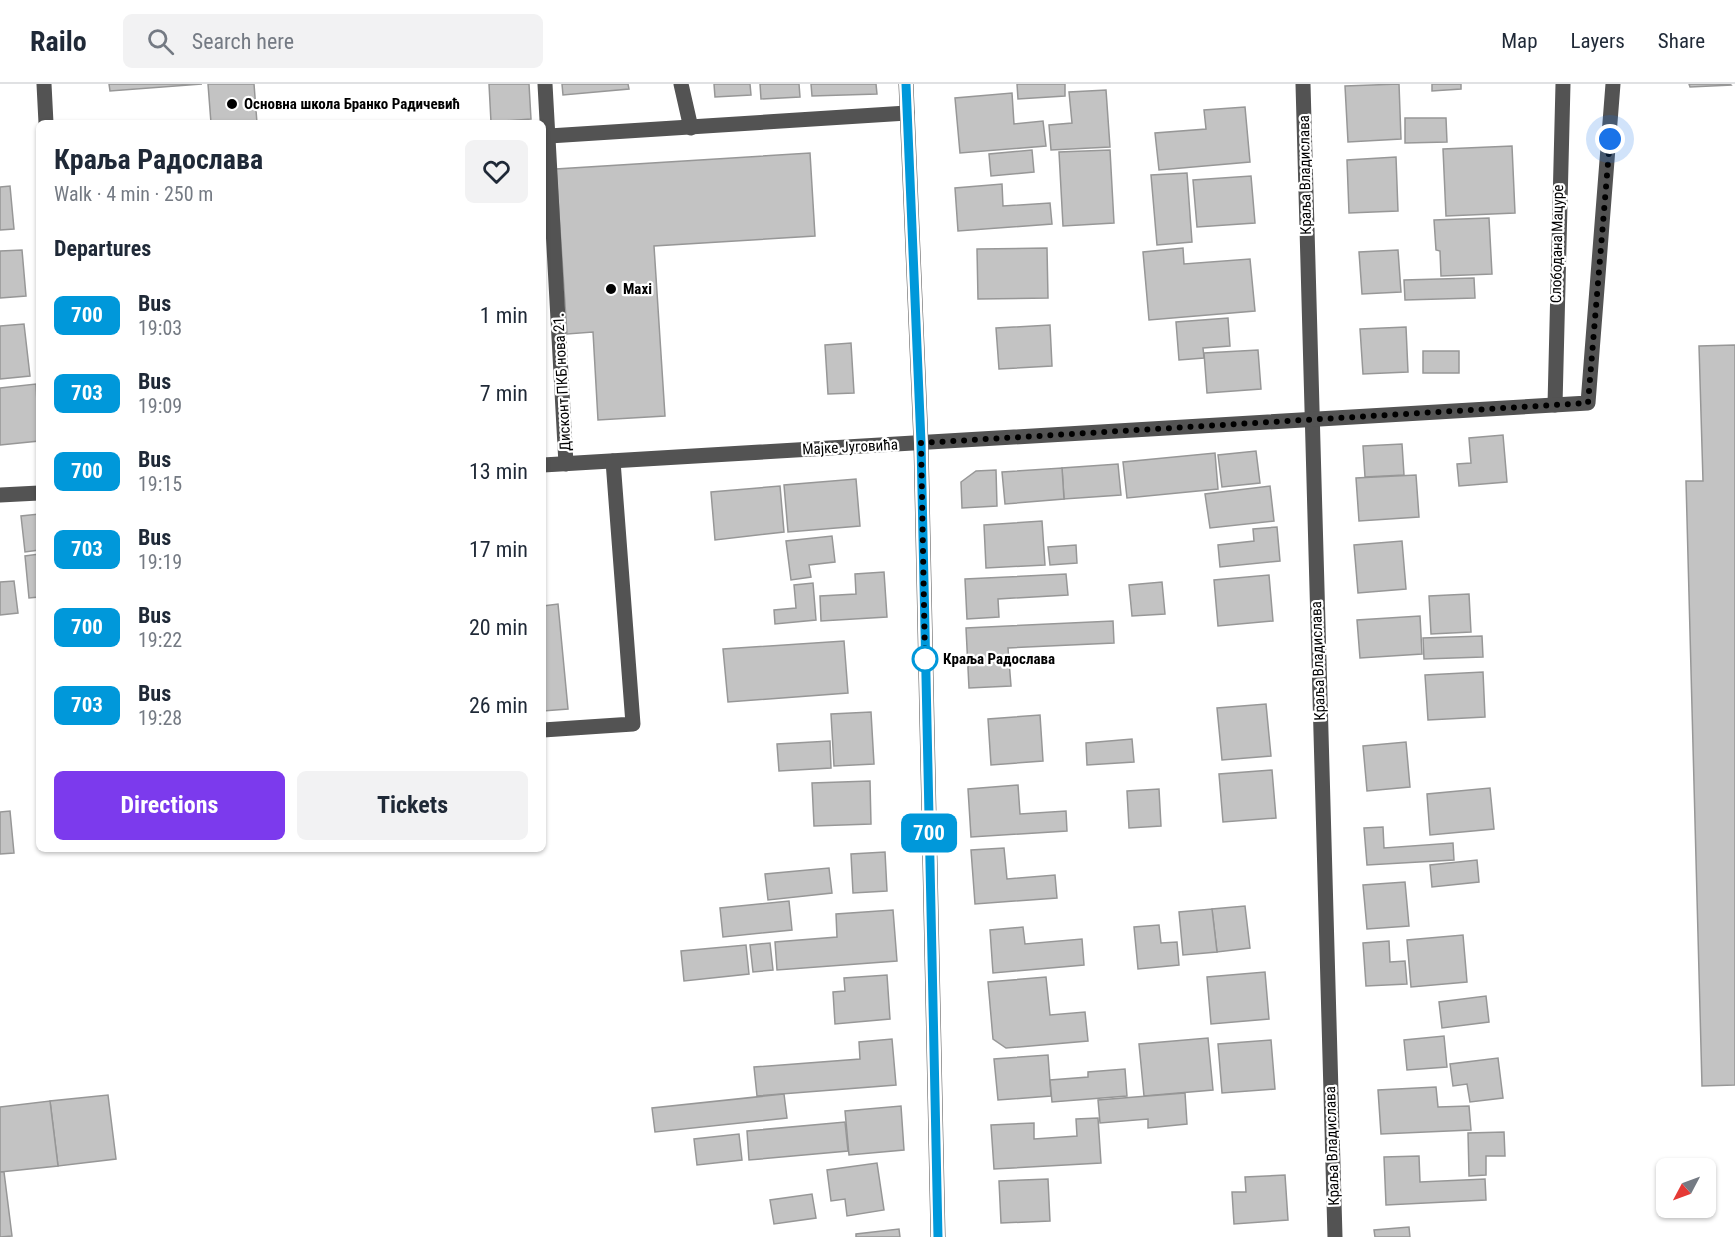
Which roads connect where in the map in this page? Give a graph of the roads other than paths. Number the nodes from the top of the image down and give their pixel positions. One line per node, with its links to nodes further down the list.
1 (44, 84): 9 (street)
2 (544, 84): 11 (street, Дисконт ПКБ нова 21.)
3 (681, 84): 10 (street)
4 (906, 84): 8 (street)
5 (1303, 84): 13 (street, Краља Владислава)
6 (1563, 84): 12 (street, Слободана Мацуре)
7 (1613, 84): 12 (street, Мајке Југовића)
8 (907, 113): 10 (street); 14 (street)
9 (46, 120)
10 (692, 129): 11 (street)
11 (549, 136): 16 (street, Дисконт ПКБ нова 21.)
12 (1555, 405): 13 (street, Мајке Југовића)
13 (1310, 420): 14 (street, Мајке Југовића); 22 (street, Краља Владислава)
14 (921, 443): 15 (street, Мајке Југовића); 21 (street)
15 (613, 461): 16 (street, Мајке Југовића); 20 (street)
16 (566, 464): 17 (street, Мајке Југовића)
17 (546, 465)
18 (36, 493): 19 (street)
19 (0, 495)
20 (546, 730)
21 (938, 1237)
22 (1335, 1237)

